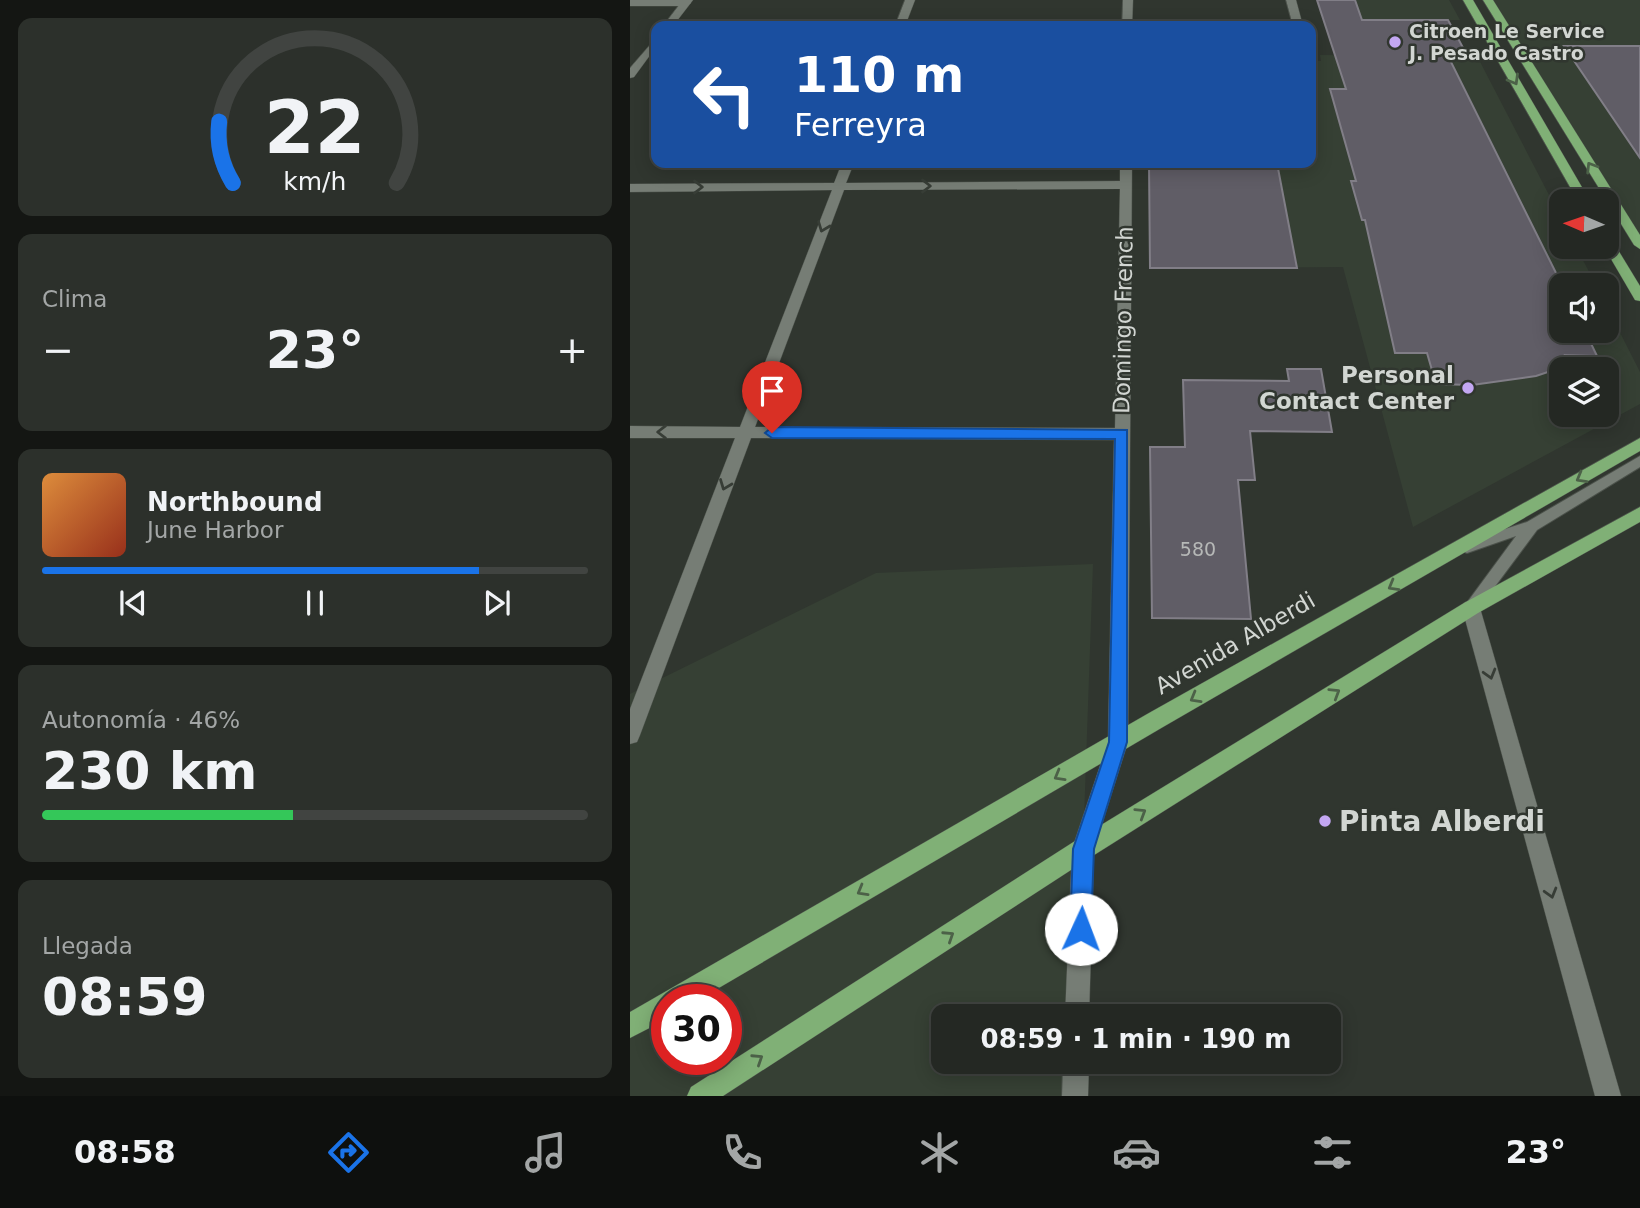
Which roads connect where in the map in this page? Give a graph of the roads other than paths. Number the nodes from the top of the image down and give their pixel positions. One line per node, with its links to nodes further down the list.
1 (910, 0): 9 (street)
2 (1128, 0): 10 (street)
3 (1292, 0): 11 (street)
4 (1468, 0): 19 (main road, one-way to 19)
5 (1488, 0): 20 (main road, one-way to 5)
6 (687, 2): 7 (street); 8 (street)
7 (630, 3)
8 (672, 21)
9 (902, 21)
10 (1127, 21)
11 (1297, 21)
12 (651, 50): 13 (street)
13 (630, 75)
14 (846, 168): 17 (street)
15 (1125, 168): 16 (street, Domingo French)
16 (1125, 185): 17 (street, one-way to 16); 25 (street, Domingo French)
17 (839, 187): 18 (street, one-way to 17); 24 (street, one-way to 24)
18 (630, 188)
19 (1577, 189)
20 (1640, 245)
21 (1617, 259): 22 (main road)
22 (1640, 297)
23 (630, 432): 24 (street, one-way to 23)
24 (745, 433): 25 (street); 32 (street, one-way to 32)
25 (1122, 434): 33 (street, Domingo French)
26 (1640, 444): 30 (main road, Avenida Alberdi, one-way to 30)
27 (1640, 461): 29 (lane)
28 (1640, 514): 31 (main road)
29 (1532, 526): 30 (lane); 31 (lane)
30 (1452, 552): 33 (main road, Avenida Alberdi, one-way to 33)
31 (1471, 608): 34 (main road, one-way to 31); 42 (street, one-way to 42)
32 (630, 735)
33 (1118, 742): 34 (street, Domingo French); 35 (main road, Avenida Alberdi, one-way to 35)
34 (1083, 849): 36 (street, Domingo French); 40 (main road, one-way to 34)
35 (703, 984)
36 (1077, 1004)
37 (651, 1014): 38 (main road)
38 (630, 1026)
39 (1076, 1074): 41 (street)
40 (700, 1096)
41 (1075, 1096)
42 (1608, 1096)

